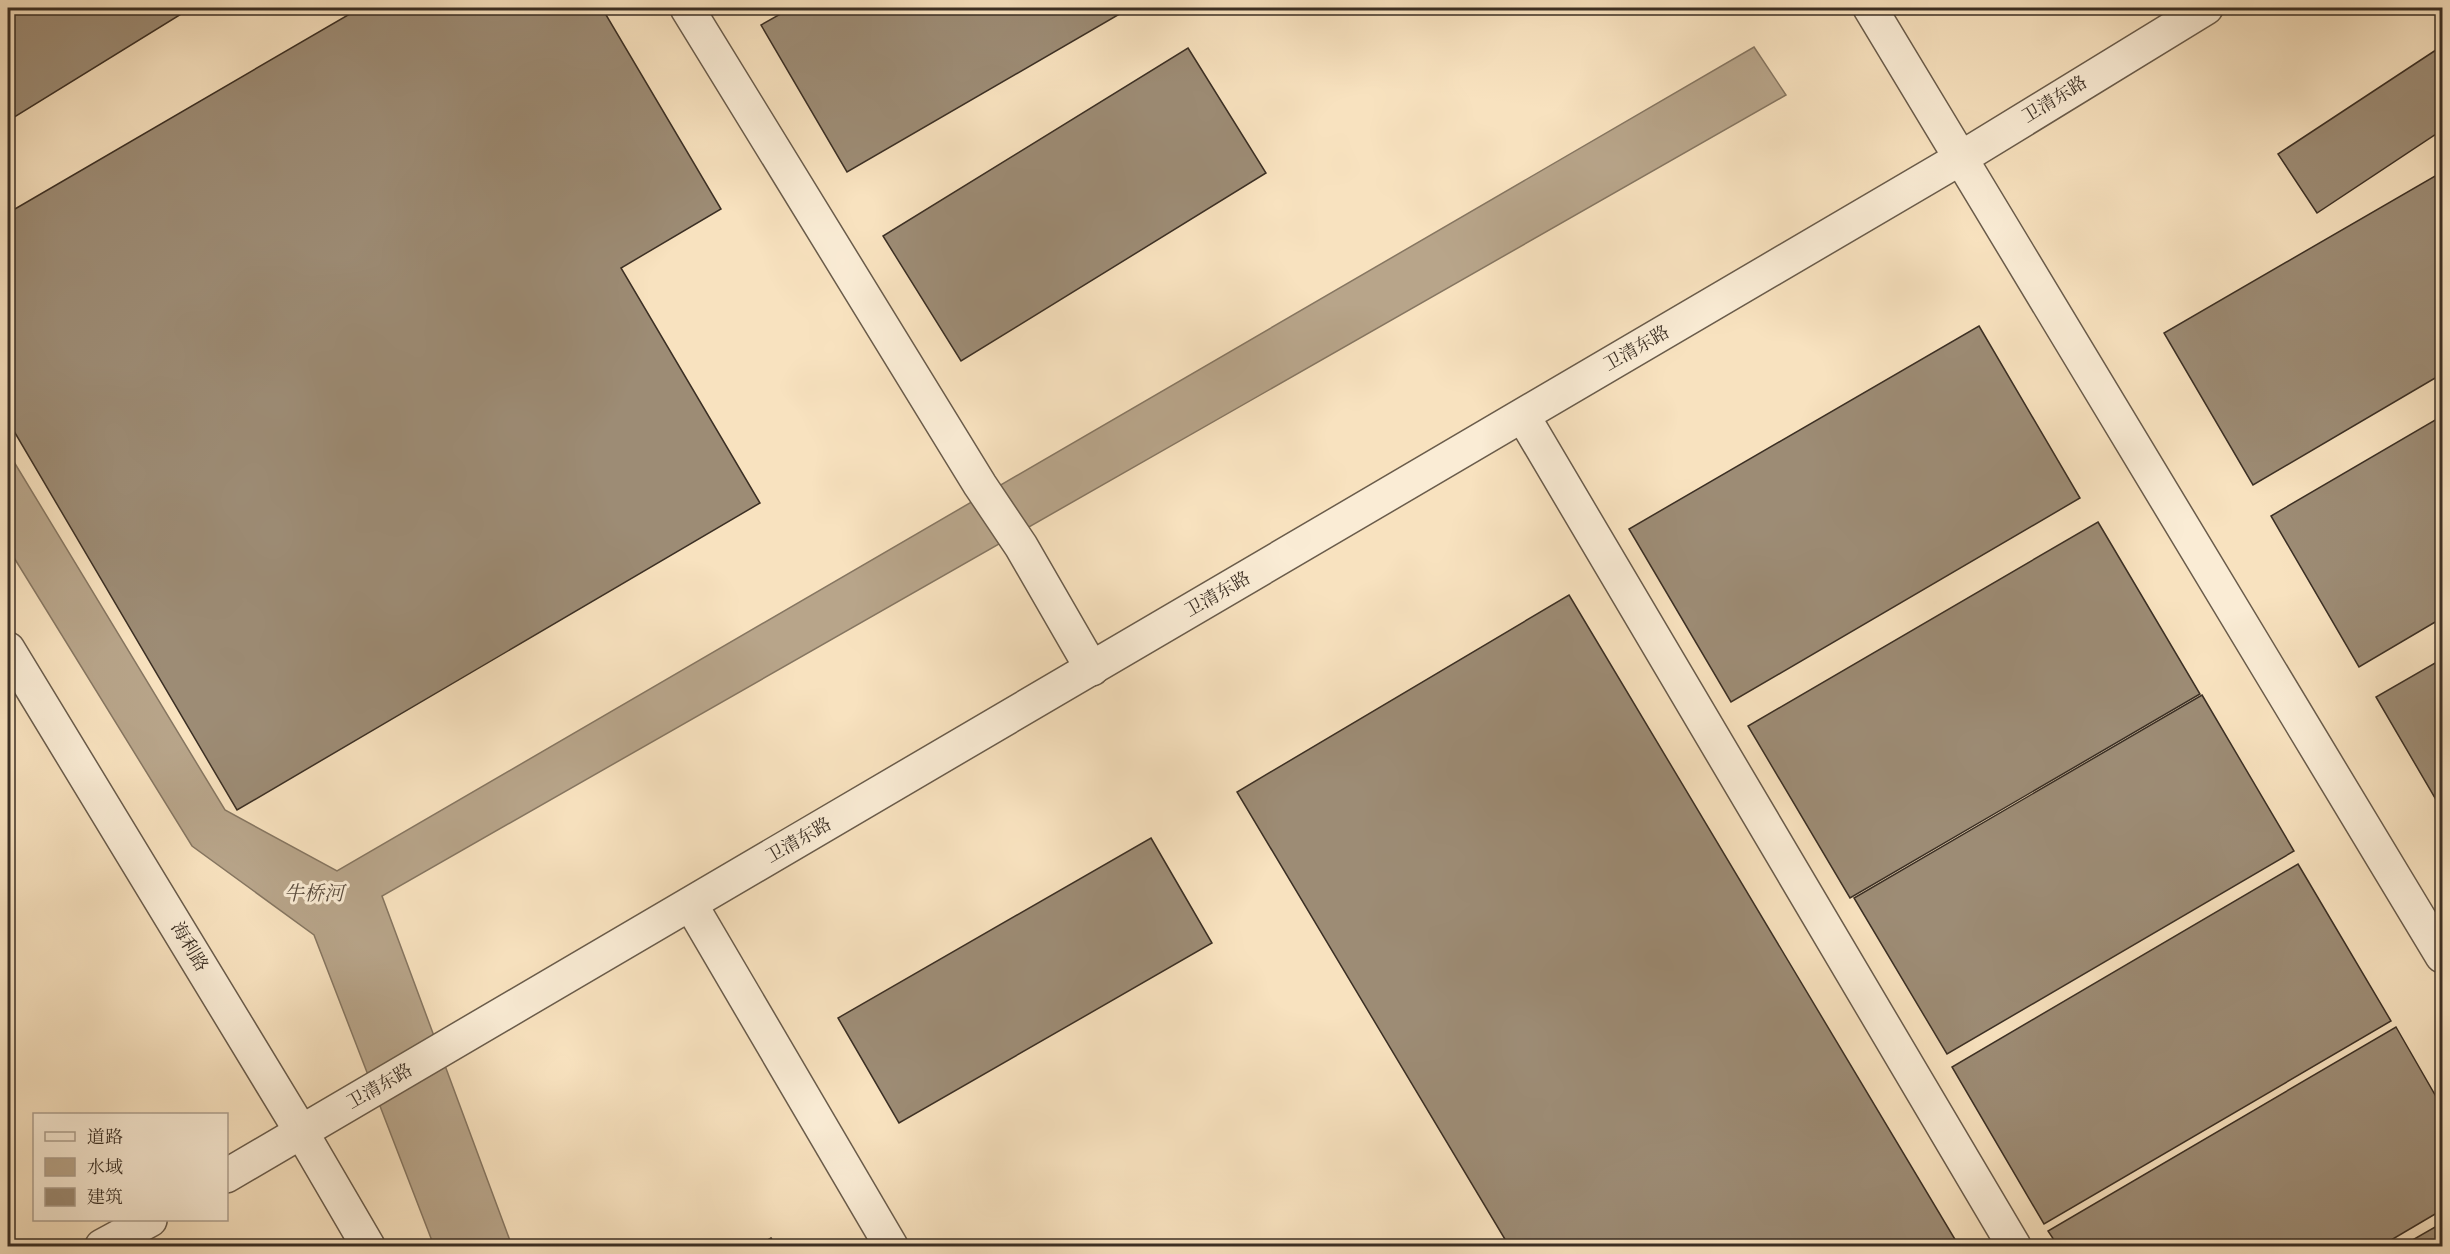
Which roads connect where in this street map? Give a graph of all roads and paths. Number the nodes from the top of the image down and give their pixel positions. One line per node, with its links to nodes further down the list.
1 (687, 8): 7 (street)
2 (1870, 8): 4 (street)
3 (2206, 8): 4 (street, 卫清东路)
4 (1961, 158): 5 (street, 卫清东路); 9 (street)
5 (1523, 416): 7 (street, 卫清东路); 16 (street)
6 (8, 649): 10 (street, 海利路)
7 (1092, 669): 8 (street, 卫清东路)
8 (691, 905): 10 (street, 卫清东路); 15 (street)
9 (2442, 956)
10 (302, 1133): 11 (street, 卫清东路); 14 (street, 海利路)
11 (228, 1175)
12 (148, 1221): 13 (street)
13 (102, 1246)
14 (368, 1246)
15 (891, 1246)
16 (2014, 1246)

